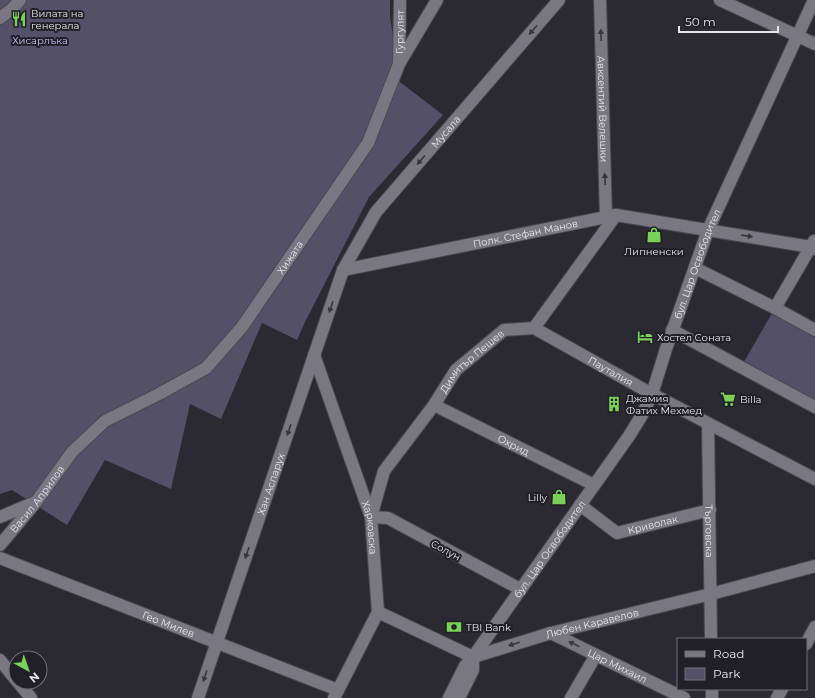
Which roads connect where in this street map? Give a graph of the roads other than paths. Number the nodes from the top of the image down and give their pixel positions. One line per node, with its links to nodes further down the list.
1 (20, 0): 8 (street)
2 (400, 0): 11 (street, Гургулят)
3 (437, 0): 11 (street, Хижата)
4 (559, 0): 16 (street, Мусала, one-way to 16)
5 (600, 0): 12 (street, Авксентий Велешки, one-way to 5)
6 (720, 0): 9 (street)
7 (814, 0): 9 (street, бул. Цар Освободител)
8 (0, 18)
9 (797, 36): 10 (street); 13 (street, бул. Цар Освободител)
10 (815, 44)
11 (399, 64): 26 (street, Хижата)
12 (611, 216): 13 (street, Полк. Стефан Манов); 16 (street, Полк. Стефан Манов); 18 (street)
13 (708, 230): 14 (street, Полк. Стефан Манов, one-way to 14); 15 (street, бул. Цар Освободител)
14 (814, 245): 17 (street)
15 (695, 268): 17 (street); 19 (street, бул. Цар Освободител)
16 (343, 270): 21 (street, Хан Аспарух, one-way to 21)
17 (775, 308): 20 (street)
18 (534, 328): 22 (street, Пауталия); 23 (street, Димитър Пешев)
19 (672, 330): 22 (street, бул. Цар Освободител); 24 (street)
20 (815, 330)
21 (314, 354): 33 (street, Харковска); 43 (street, Хан Аспарух, one-way to 43)
22 (652, 394): 25 (street, Пауталия); 28 (street, бул. Цар Освободител)
23 (434, 405): 28 (street, Охрид); 33 (street, Димитър Пешев)
24 (815, 407)
25 (708, 424): 27 (street, Пауталия); 31 (street, Търговска)
26 (72, 452): 29 (street, Васил Априлов)
27 (815, 479)
28 (594, 486): 30 (street, бул. Цар Освободител)
29 (36, 502): 32 (street); 34 (street, Васил Априлов)
30 (580, 505): 31 (street, Криволак); 37 (street, бул. Цар Освободител)
31 (710, 510): 38 (street, Търговска)
32 (0, 517)
33 (371, 517): 37 (street, Солун); 39 (street, Харковска)
34 (0, 545)
35 (0, 558): 43 (street, Гео Милев)
36 (815, 566): 38 (street, Любен Kаравелов)
37 (520, 590): 46 (street, бул. Цар Освободител)
38 (711, 594): 41 (street, Любен Kаравелов); 42 (street, Търговска)
39 (378, 612): 46 (street); 50 (street)
40 (815, 627): 44 (street)
41 (551, 633): 45 (street, Цар Михаил, one-way to 41); 46 (street, Любен Kаравелов, one-way to 46)
42 (711, 638)
43 (217, 642): 50 (street, Гео Милев); 52 (street, Хан Аспарух, one-way to 52)
44 (807, 642)
45 (596, 655): 55 (street); 56 (street, Цар Михаил)
46 (473, 657): 53 (street, бул. Цар Освободител); 54 (street)
47 (0, 660): 48 (street)
48 (8, 670)
49 (25, 690): 51 (street)
50 (336, 694)
51 (32, 698)
52 (198, 698)
53 (449, 698)
54 (459, 698)
55 (571, 698)
56 (684, 698)

